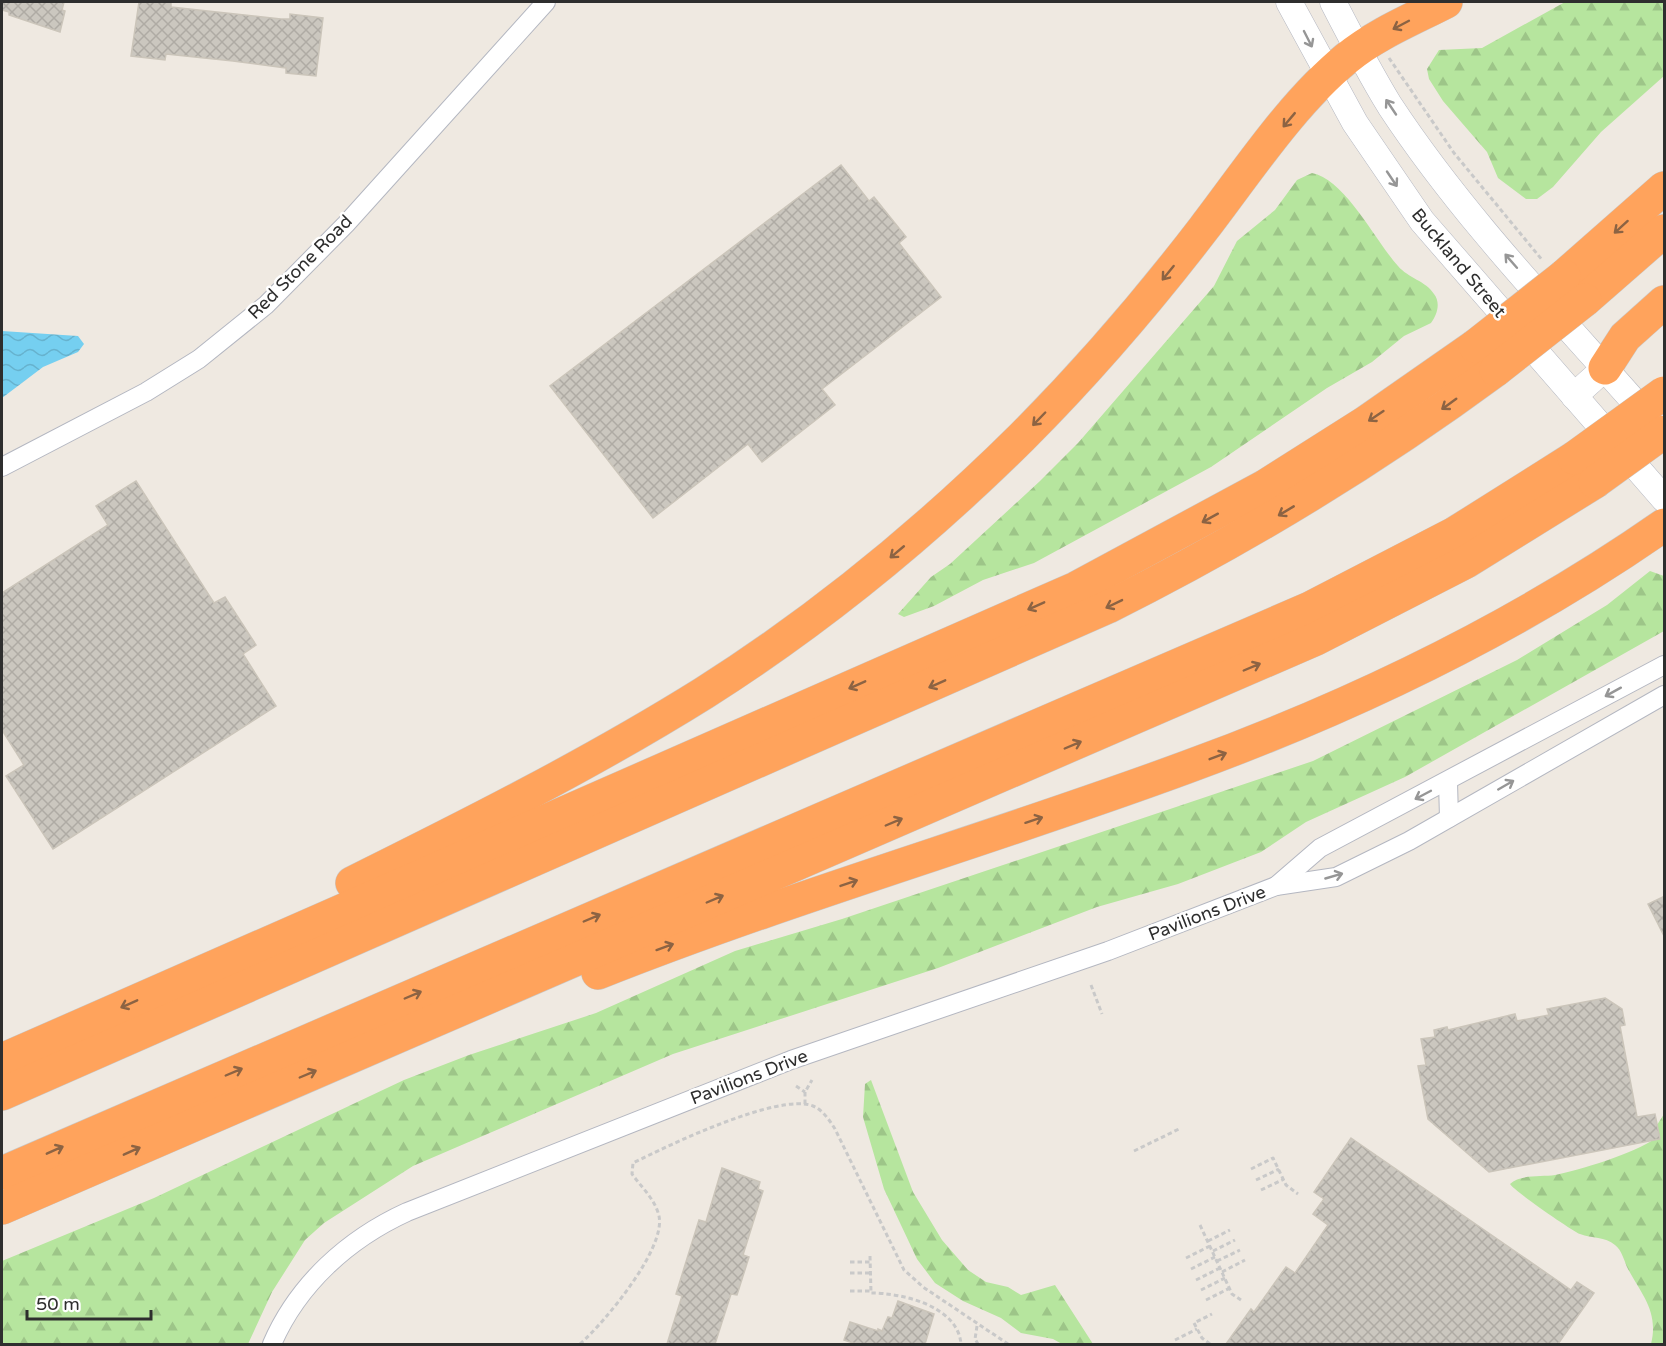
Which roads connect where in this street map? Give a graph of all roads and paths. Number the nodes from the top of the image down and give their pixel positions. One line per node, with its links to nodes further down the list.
1 (546, 2): 16 (street, Red Stone Road)
2 (1289, 2): 6 (main road, Buckland Street, one-way to 6)
3 (1333, 2): 5 (main road)
4 (1446, 2): 5 (highway, one-way to 5)
5 (1373, 53): 6 (highway); 9 (path); 12 (main road, one-way to 5)
6 (1328, 76): 14 (main road, Buckland Street, one-way to 14); 25 (highway, one-way to 25)
7 (1665, 188): 9 (highway, one-way to 9)
8 (1665, 231): 9 (highway)
9 (1566, 281): 25 (highway, one-way to 25, bridge); 33 (highway, one-way to 33, bridge)
10 (1665, 302): 12 (highway)
11 (1665, 326): 12 (highway)
12 (1605, 368): 14 (main road); 15 (main road)
13 (1665, 393): 17 (highway, bridge)
14 (1574, 396): 18 (main road, Buckland Street)
15 (1665, 434): 17 (highway, bridge)
16 (2, 467)
17 (1585, 470): 28 (highway, one-way to 17); 39 (highway, one-way to 17)
18 (1665, 499)
19 (1654, 532): 28 (highway, one-way to 19)
20 (1665, 664): 22 (street, Pavilions Drive, one-way to 22)
21 (1665, 695): 23 (street, Pavilions Drive, one-way to 21)
22 (1448, 782): 23 (street); 24 (street, Pavilions Drive, one-way to 24)
23 (1449, 818): 24 (street, Pavilions Drive, one-way to 23)
24 (1276, 886): 74 (street, Pavilions Drive)
25 (183, 981): 29 (highway, one-way to 29)
26 (1091, 985): 27 (path)
27 (1102, 1014)
28 (391, 1038): 44 (highway, one-way to 28)
29 (2, 1060)
30 (812, 1080): 32 (path)
31 (795, 1086): 32 (path)
32 (805, 1092): 34 (path)
33 (2, 1094)
34 (805, 1104): 71 (path); 75 (path)
35 (1181, 1128): 36 (path)
36 (1134, 1150)
37 (1251, 1169): 38 (path)
38 (1279, 1169): 40 (path); 41 (path)
39 (2, 1173)
40 (1284, 1179): 42 (path); 43 (path)
41 (1256, 1180)
42 (1261, 1190)
43 (1298, 1194)
44 (2, 1208)
45 (1200, 1225): 48 (path)
46 (1230, 1230): 48 (path)
47 (1235, 1240): 51 (path)
48 (1208, 1241): 49 (path)
49 (1210, 1246): 51 (path); 53 (path)
50 (1240, 1250): 54 (path)
51 (1212, 1251): 54 (path)
52 (870, 1256): 57 (path)
53 (1186, 1258)
54 (1216, 1259): 58 (path); 59 (path)
55 (1245, 1260): 59 (path)
56 (850, 1262): 57 (path)
57 (870, 1262): 61 (path)
58 (1191, 1269)
59 (1221, 1270): 62 (path); 63 (path)
60 (850, 1274): 61 (path)
61 (871, 1274): 67 (path)
62 (1225, 1278): 64 (path); 65 (path)
63 (1196, 1280)
64 (1230, 1288): 68 (path); 69 (path)
65 (1201, 1290)
66 (850, 1291): 67 (path)
67 (871, 1291): 76 (path)
68 (1206, 1300)
69 (1241, 1300)
70 (1212, 1314): 72 (path)
71 (977, 1325): 77 (path); 78 (path)
72 (1197, 1329): 73 (path); 79 (path)
73 (1175, 1340)
74 (272, 1344)
75 (580, 1344)
76 (961, 1344)
77 (978, 1344)
78 (1008, 1344)
79 (1210, 1344)

